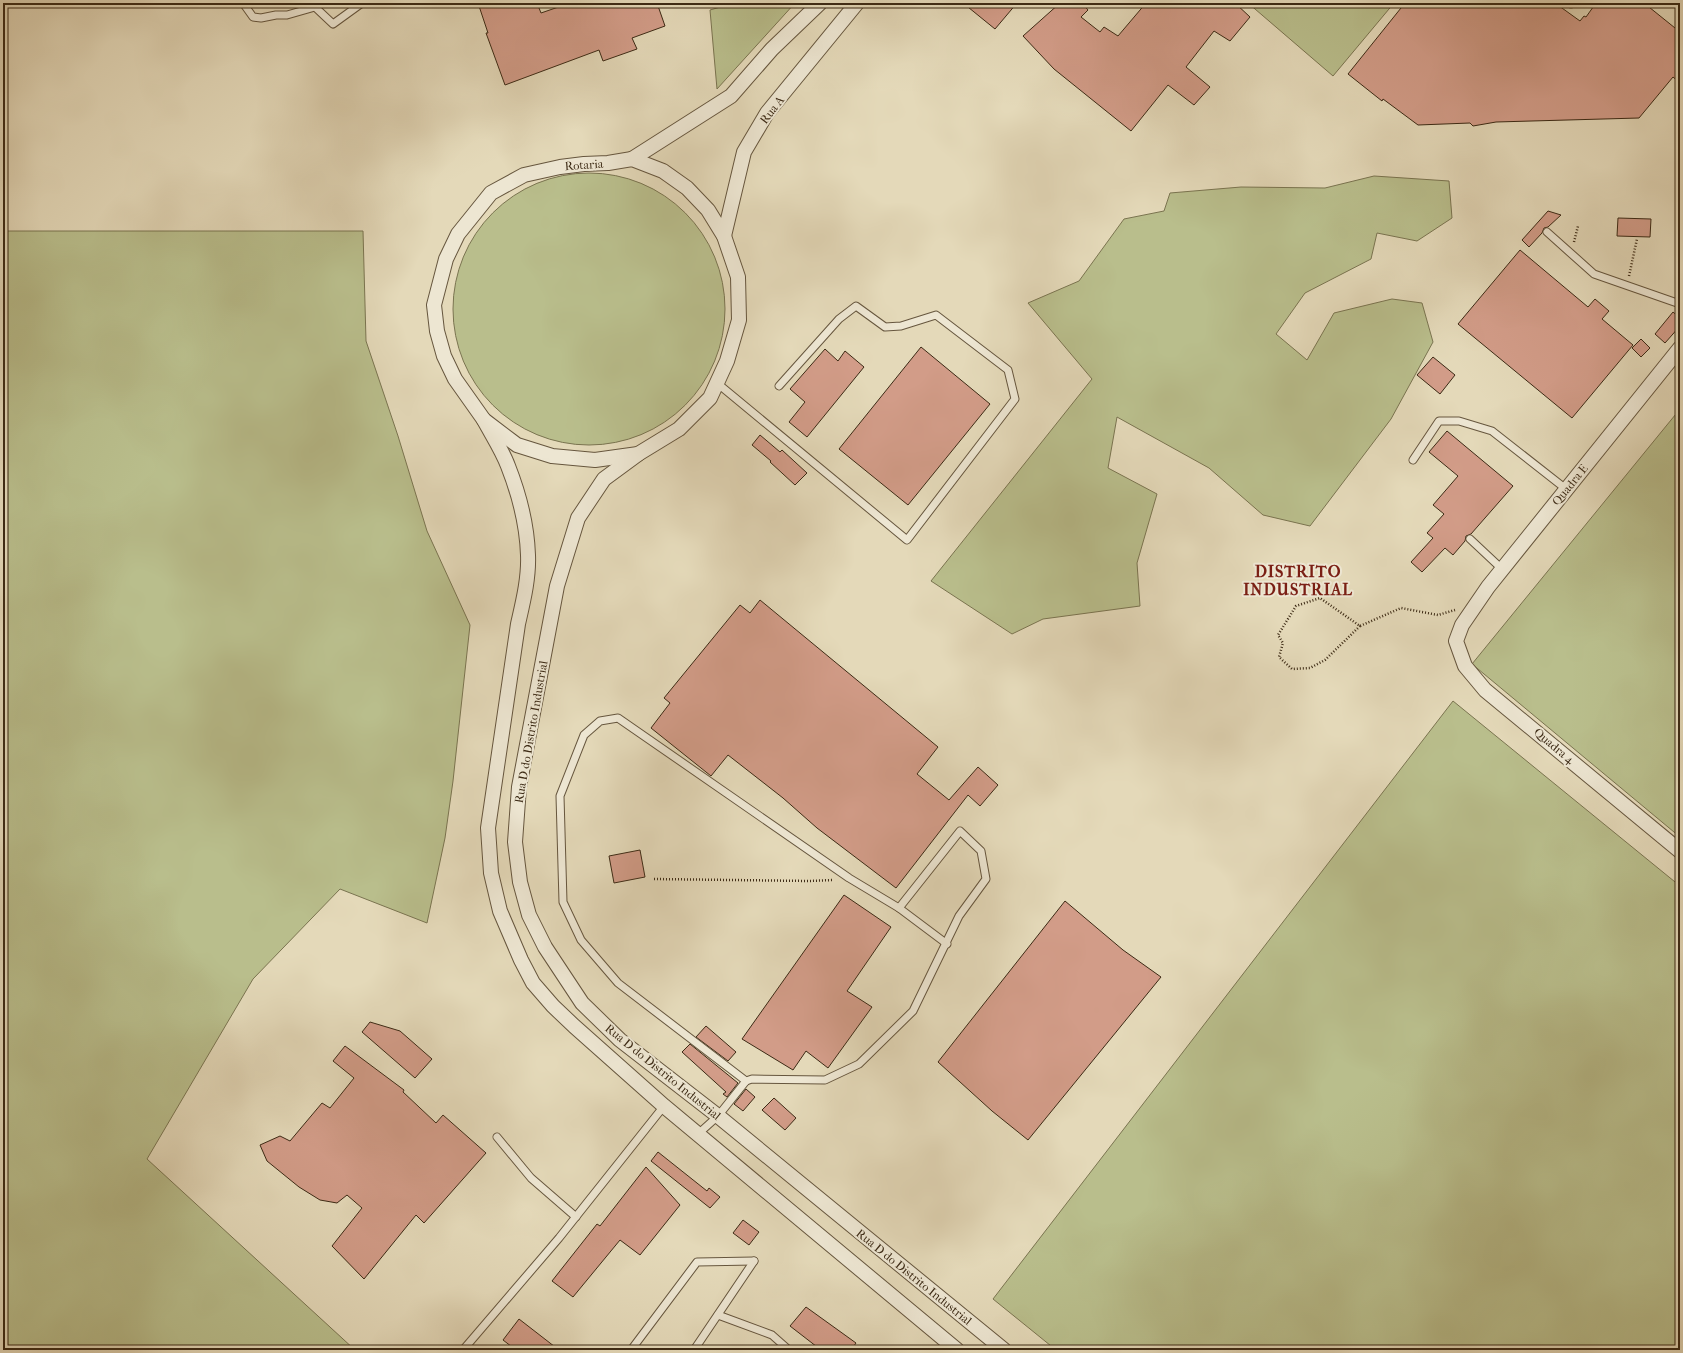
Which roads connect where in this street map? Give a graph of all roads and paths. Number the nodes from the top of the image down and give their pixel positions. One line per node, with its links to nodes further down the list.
1 (244, 3): 5 (lane)
2 (362, 3): 5 (lane)
3 (820, 3): 6 (street)
4 (857, 3): 9 (street, Rua A)
5 (314, 5)
6 (632, 159): 9 (street, Rotaria); 17 (street, Rotaria)
7 (1578, 226): 11 (path)
8 (1547, 232): 11 (lane)
9 (724, 236): 15 (street, Rotaria)
10 (1637, 239): 12 (path)
11 (1572, 254): 12 (lane)
12 (1627, 286): 13 (lane)
13 (1680, 304)
14 (1680, 348): 20 (street, Quadra E)
15 (717, 383): 16 (lane); 18 (street, Rotaria)
16 (780, 386)
17 (484, 420): 18 (street, Rotaria); 32 (street, Rua D do Distrito Industrial)
18 (638, 454): 33 (street, Rua D do Distrito Industrial)
19 (1413, 460): 20 (lane)
20 (1566, 489): 22 (street, Quadra E)
21 (1470, 539): 22 (lane)
22 (1502, 569): 23 (street, Quadra E)
23 (1475, 605): 24 (street, Quadra E); 25 (path)
24 (1462, 624): 26 (street, Quadra 4)
25 (1360, 626): 25 (path)
26 (1680, 851)
27 (849, 878): 28 (path); 29 (lane); 31 (lane)
28 (654, 880)
29 (899, 908): 30 (lane); 30 (lane)
30 (947, 944): 31 (lane)
31 (746, 1081): 33 (lane)
32 (664, 1106): 34 (street, Rua D do Distrito Industrial); 36 (lane)
33 (718, 1116): 34 (lane); 43 (street, Rua D do Distrito Industrial)
34 (698, 1134): 42 (street, Rua D do Distrito Industrial)
35 (497, 1137): 36 (lane)
36 (576, 1217): 38 (lane)
37 (718, 1315): 39 (lane); 40 (lane); 41 (lane)
38 (463, 1350)
39 (631, 1350)
40 (694, 1350)
41 (789, 1350)
42 (957, 1350)
43 (1004, 1350)

